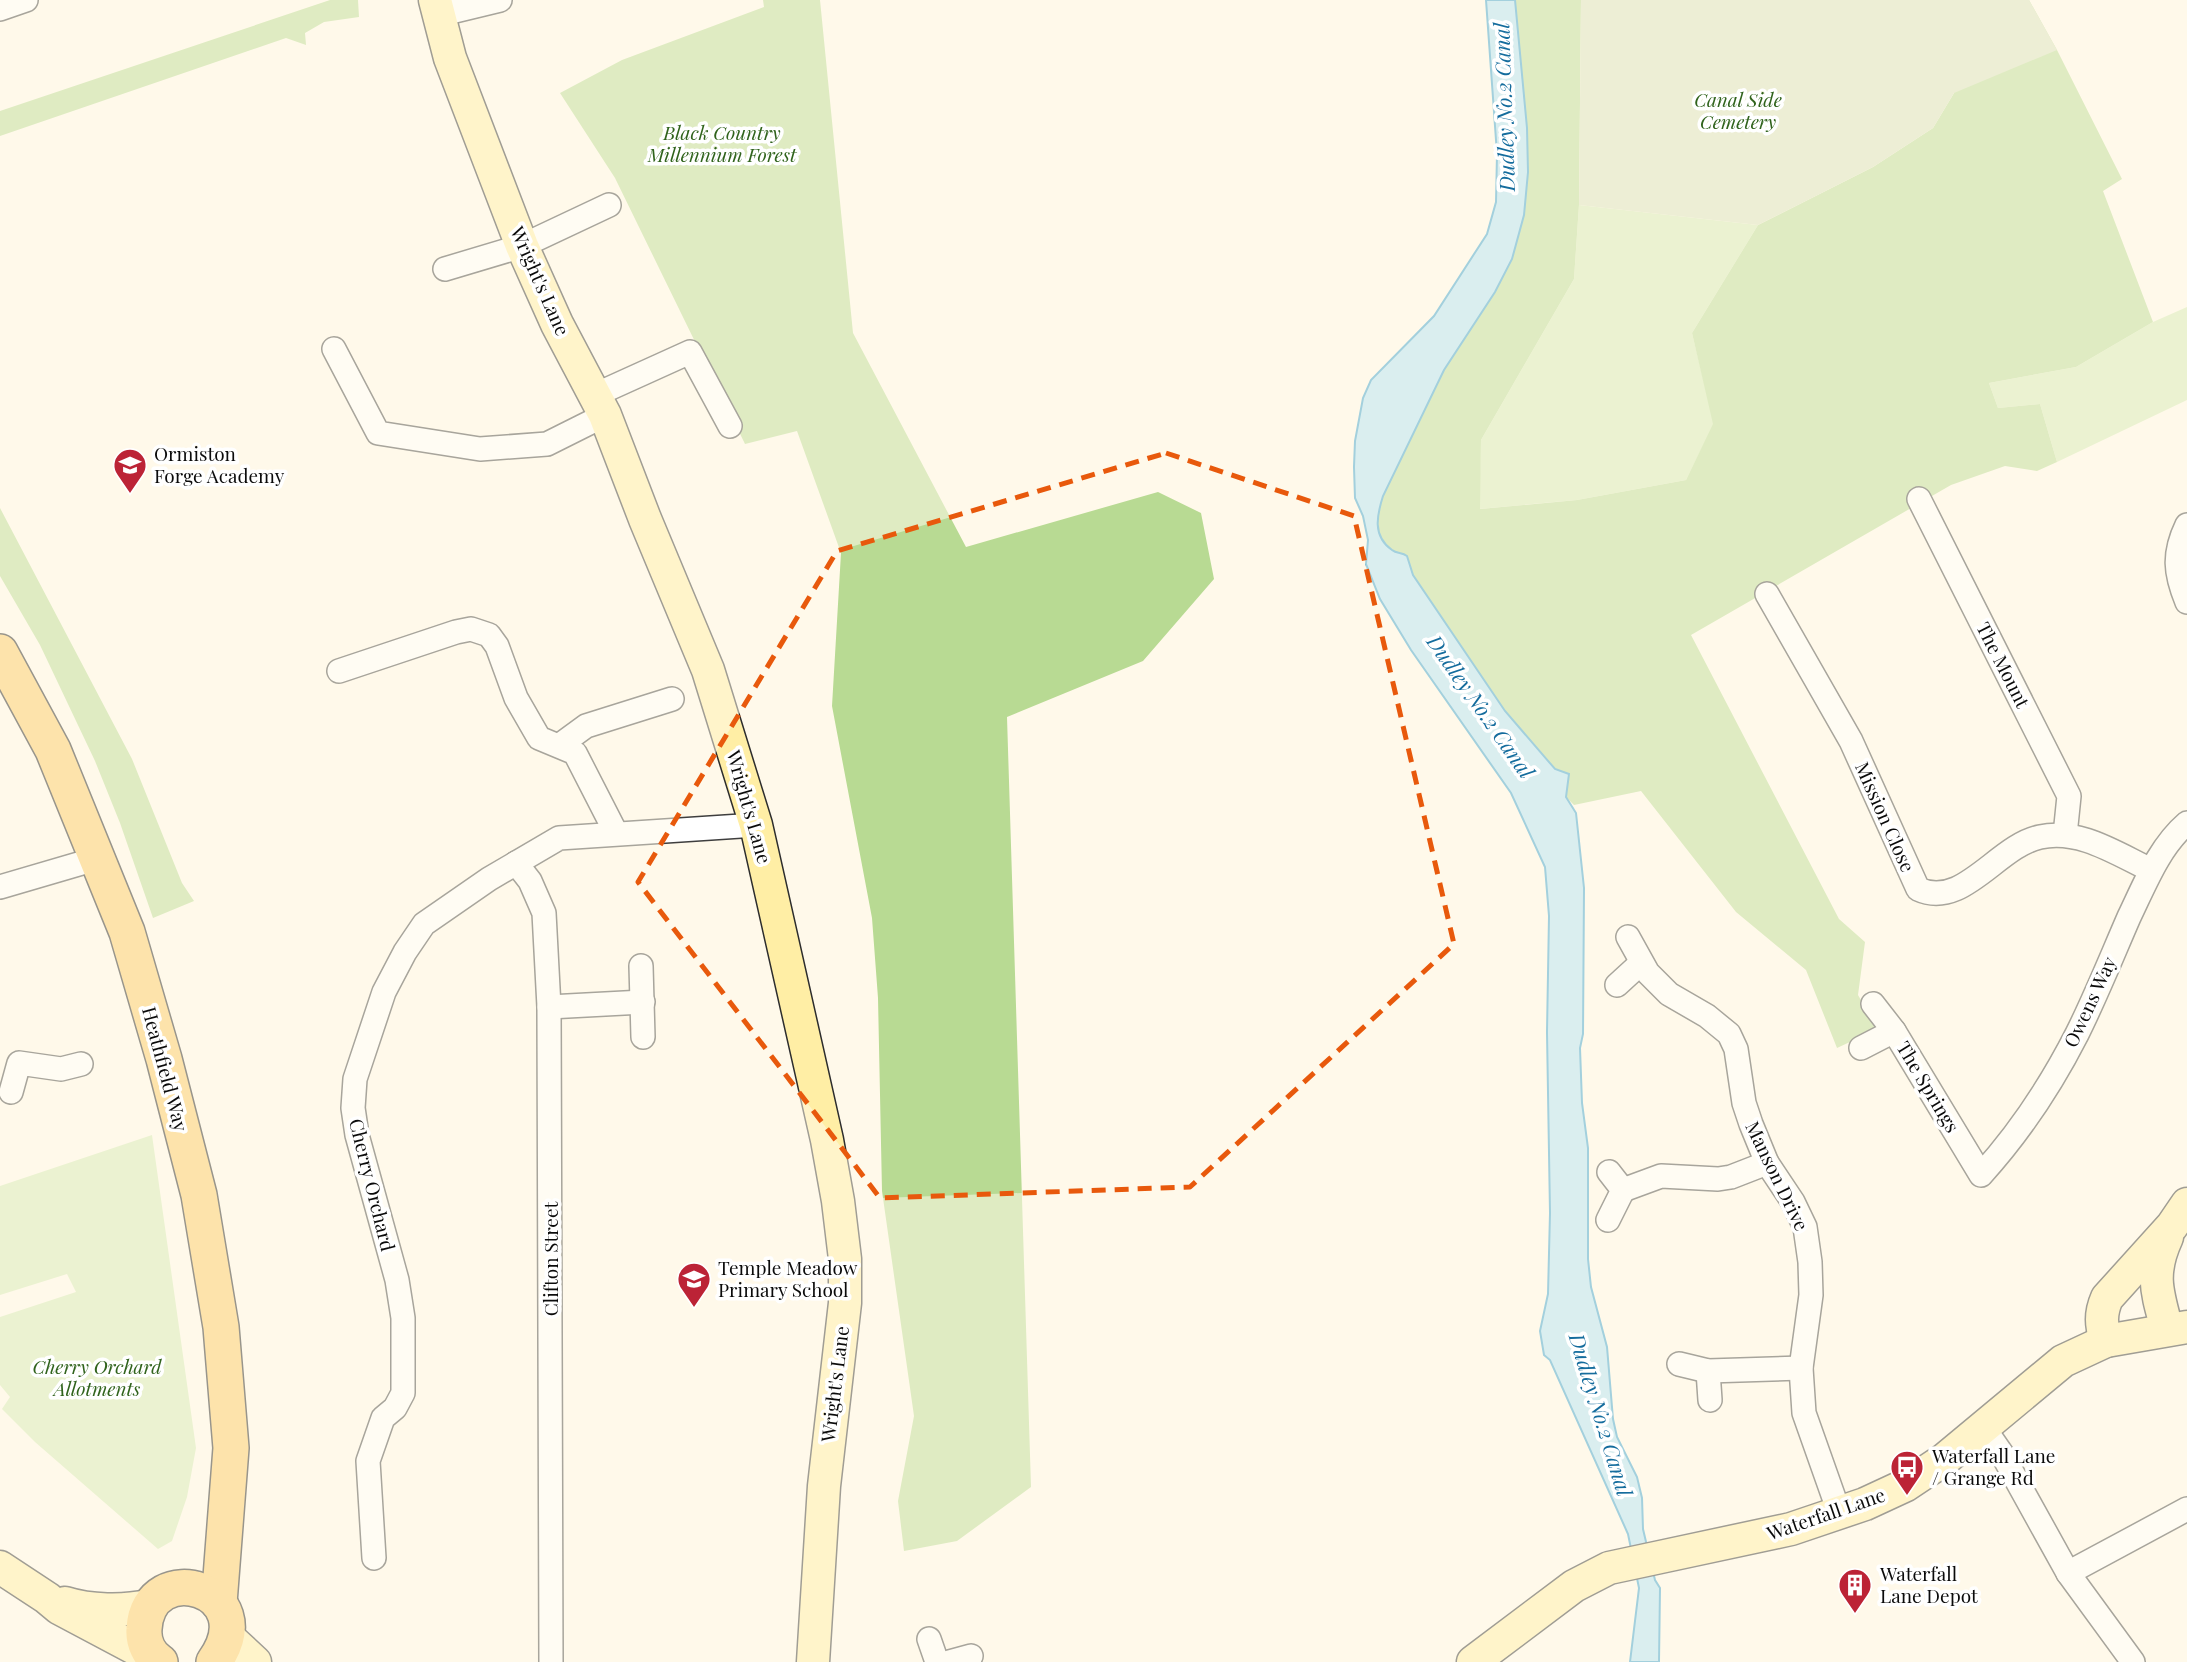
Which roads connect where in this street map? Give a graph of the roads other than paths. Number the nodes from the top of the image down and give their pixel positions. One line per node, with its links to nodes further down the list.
1 (26, 0): 4 (street)
2 (500, 0): 3 (street)
3 (437, 8): 6 (street, Wright's Lane)
4 (0, 9)
5 (609, 205): 6 (street)
6 (522, 246): 7 (street); 9 (street, Wright's Lane)
7 (445, 269)
8 (334, 349): 9 (street)
9 (600, 405): 10 (street); 20 (street, Wright's Lane)
10 (730, 426)
11 (1919, 499): 22 (street, The Mount)
12 (2187, 525): 14 (street)
13 (1767, 594): 22 (street, Mission Close)
14 (2187, 602)
15 (0, 652): 23 (main road, Heathfield Way)
16 (339, 671): 18 (street)
17 (672, 699): 18 (street)
18 (560, 745): 21 (street)
19 (2187, 822): 25 (street, Owens Way)
20 (756, 825): 21 (street, Cherry Orchard); 67 (street, Wright's Lane)
21 (616, 834): 24 (street, Cherry Orchard)
22 (2066, 835): 25 (street, Mission Close)
23 (99, 859): 26 (street); 52 (main road, Heathfield Way)
24 (516, 863): 33 (street, Clifton Street); 54 (street, Cherry Orchard)
25 (2151, 870): 41 (street, Owens Way)
26 (0, 887)
27 (1628, 937): 28 (street, Manson Drive)
28 (1641, 963): 30 (street); 40 (street, Manson Drive)
29 (641, 966): 31 (street)
30 (1617, 985)
31 (643, 1002): 33 (street); 35 (street)
32 (1873, 1004): 34 (street)
33 (549, 1007): 66 (street, Clifton Street)
34 (1894, 1031): 36 (street, The Springs); 41 (street, The Springs)
35 (643, 1037)
36 (1861, 1048)
37 (10, 1057): 38 (street); 39 (street)
38 (81, 1064)
39 (11, 1092)
40 (1767, 1163): 43 (street); 47 (street, Manson Drive)
41 (1981, 1175)
42 (2179, 1215): 44 (street); 45 (street)
43 (1608, 1220)
44 (2177, 1328): 45 (street, Waterfall Lane)
45 (2105, 1342): 50 (street, Waterfall Lane)
46 (1679, 1364): 48 (street)
47 (1801, 1368): 48 (street); 53 (street, Manson Drive)
48 (1708, 1371): 49 (street)
49 (1710, 1401)
50 (1984, 1428): 53 (street, Waterfall Lane); 56 (street)
51 (2187, 1509): 56 (street)
52 (226, 1512): 57 (main road, Heathfield Way); 59 (main road, Heathfield Way)
53 (1839, 1512): 70 (street, Waterfall Lane)
54 (374, 1558)
55 (0, 1567): 58 (street)
56 (2068, 1573): 71 (street)
57 (182, 1588): 59 (main road); 60 (main road)
58 (47, 1598): 60 (street); 64 (street)
59 (219, 1602): 62 (main road, Heathfield Way)
60 (149, 1606): 64 (main road)
61 (929, 1639): 68 (street)
62 (221, 1649): 65 (street)
63 (971, 1656): 69 (street)
64 (158, 1661)
65 (255, 1662)
66 (551, 1662)
67 (813, 1662)
68 (937, 1662)
69 (949, 1662)
70 (1473, 1662)
71 (2133, 1662)

